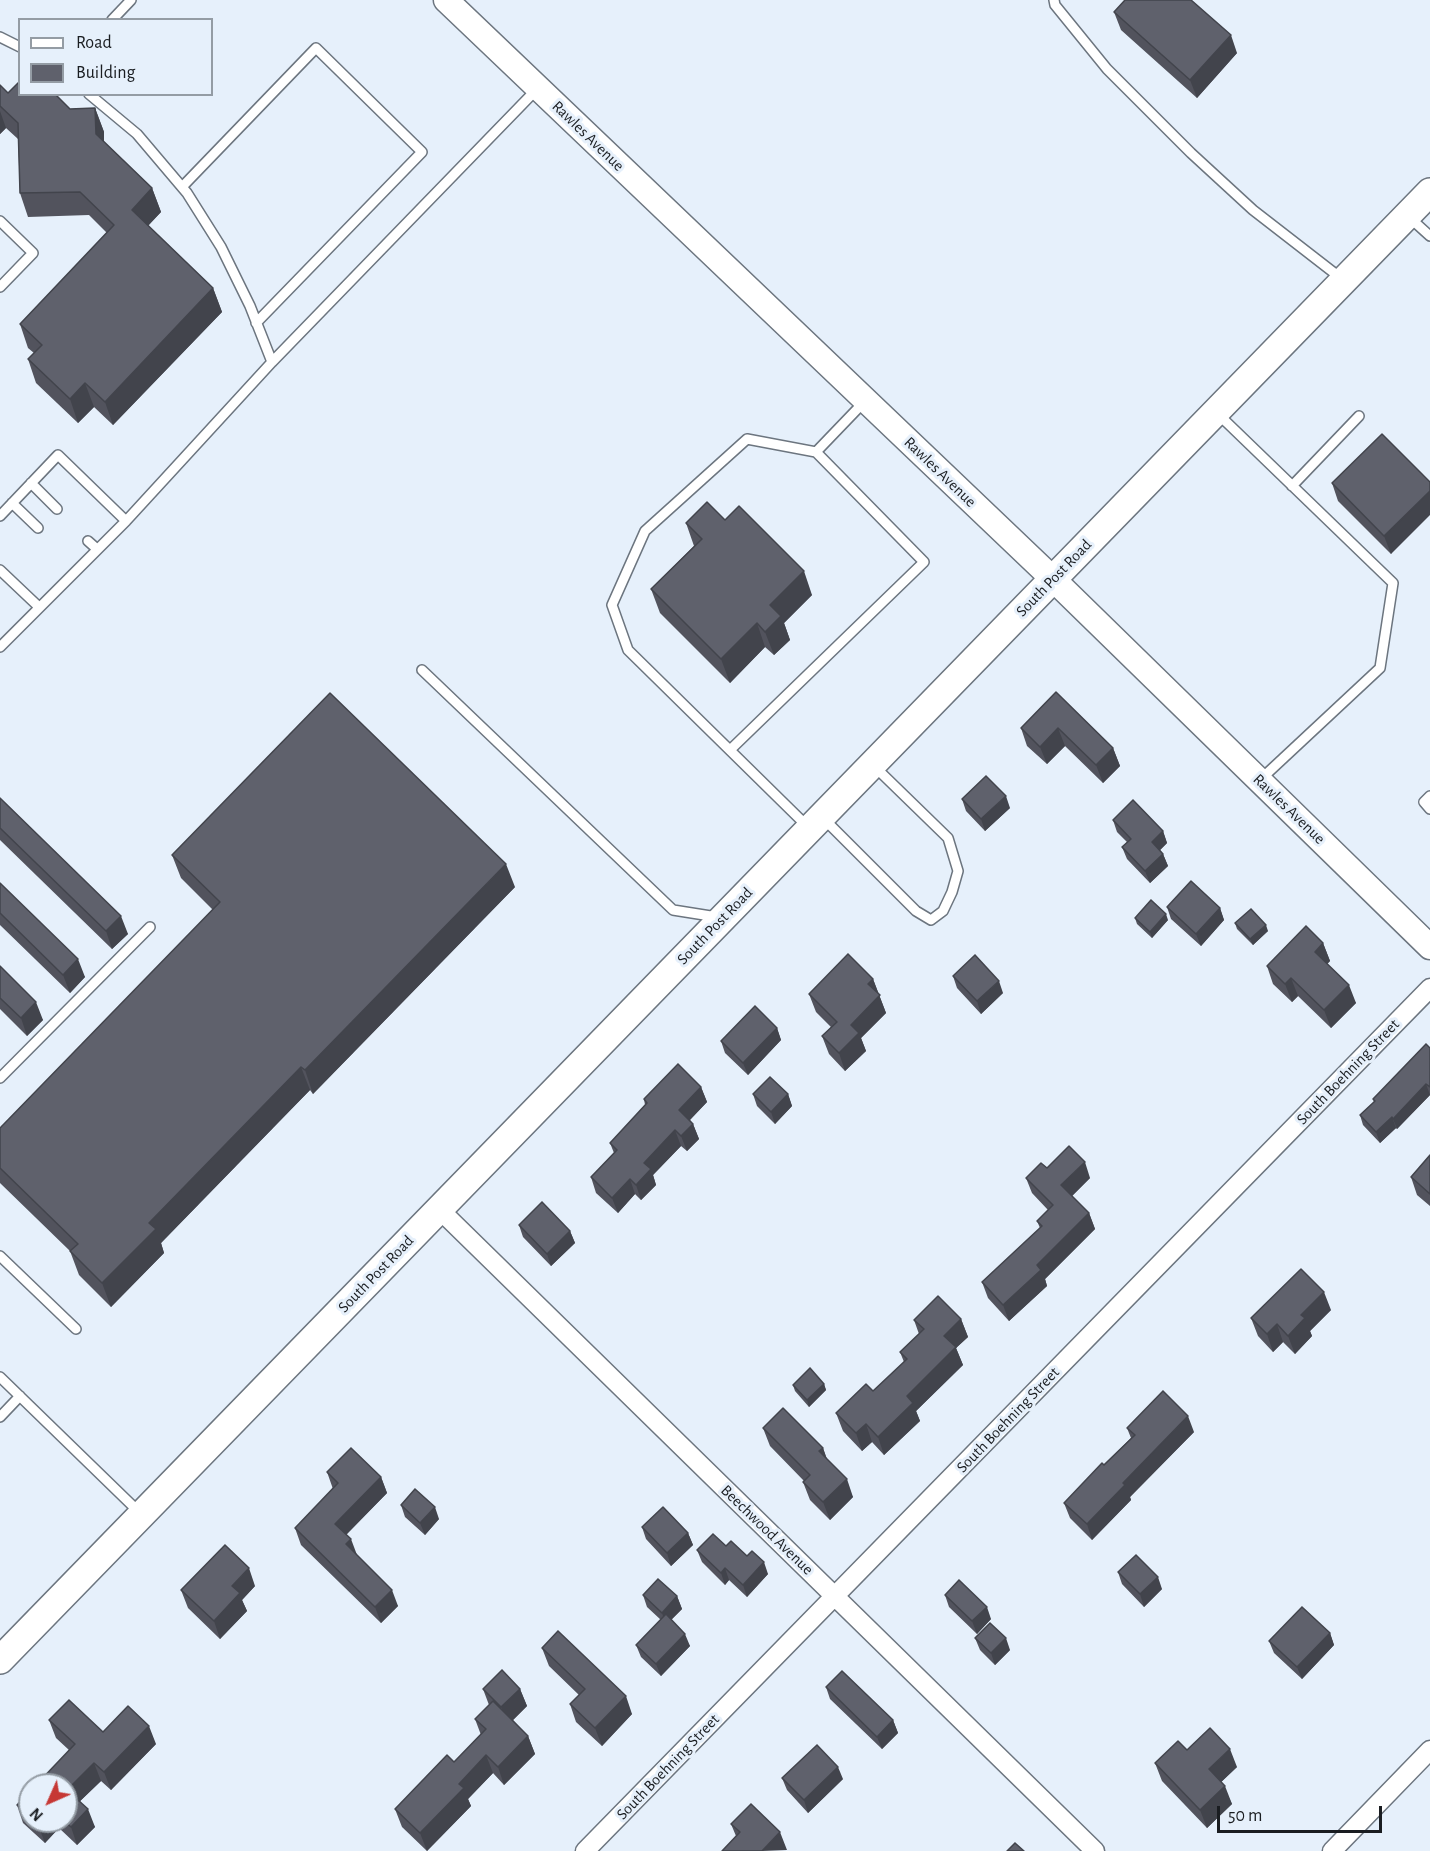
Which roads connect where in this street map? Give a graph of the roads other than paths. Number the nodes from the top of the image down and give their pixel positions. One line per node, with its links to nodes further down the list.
1 (131, 0): 4 (lane)
2 (446, 0): 7 (street, Rawles Avenue)
3 (1054, 0): 14 (lane)
4 (114, 18)
5 (0, 37): 6 (lane)
6 (18, 46)
7 (538, 88): 17 (lane); 18 (street, Rawles Avenue)
8 (90, 96): 9 (lane)
9 (182, 187): 16 (lane); 16 (lane)
10 (1430, 192): 11 (main road, South Post Road)
11 (1407, 216): 13 (lane); 14 (main road, South Post Road)
12 (0, 221): 15 (lane)
13 (1430, 236)
14 (1344, 280): 19 (main road, South Post Road)
15 (0, 287)
16 (256, 323): 17 (lane)
17 (272, 362): 27 (lane)
18 (865, 401): 21 (lane); 34 (street, Rawles Avenue)
19 (1216, 412): 23 (lane); 34 (main road, South Post Road)
20 (1359, 416): 23 (lane)
21 (816, 452): 38 (lane); 38 (lane)
22 (31, 483): 24 (lane); 25 (lane); 27 (lane)
23 (1292, 486): 40 (lane)
24 (12, 503): 26 (lane); 28 (lane)
25 (57, 509)
26 (0, 516)
27 (126, 520): 30 (lane)
28 (38, 528)
29 (88, 541): 30 (lane)
30 (97, 549): 32 (lane)
31 (71, 560): 32 (lane)
32 (79, 567): 35 (lane)
33 (0, 570): 35 (lane)
34 (1053, 579): 39 (main road, South Post Road); 40 (street, Rawles Avenue)
35 (39, 607): 36 (lane)
36 (0, 647)
37 (422, 669): 44 (lane)
38 (730, 750): 43 (lane)
39 (872, 764): 43 (main road, South Post Road); 43 (lane)
40 (1259, 780): 46 (street, Rawles Avenue)
41 (1430, 796): 42 (lane)
42 (1430, 810)
43 (816, 822): 44 (main road, South Post Road)
44 (722, 918): 49 (main road, South Post Road)
45 (150, 927): 48 (lane)
46 (1430, 947)
47 (1430, 988): 56 (street, South Boehning Street)
48 (0, 1078)
49 (439, 1209): 55 (main road, South Post Road); 56 (street, Beechwood Avenue)
50 (0, 1256): 51 (lane)
51 (76, 1329)
52 (0, 1377): 53 (lane)
53 (20, 1396): 54 (lane); 55 (lane)
54 (0, 1417)
55 (141, 1515): 57 (main road, South Post Road)
56 (835, 1596): 59 (street, South Boehning Street); 60 (street, Beechwood Avenue)
57 (0, 1660)
58 (1430, 1750): 61 (street)
59 (585, 1851)
60 (1095, 1851)
61 (1332, 1851)

